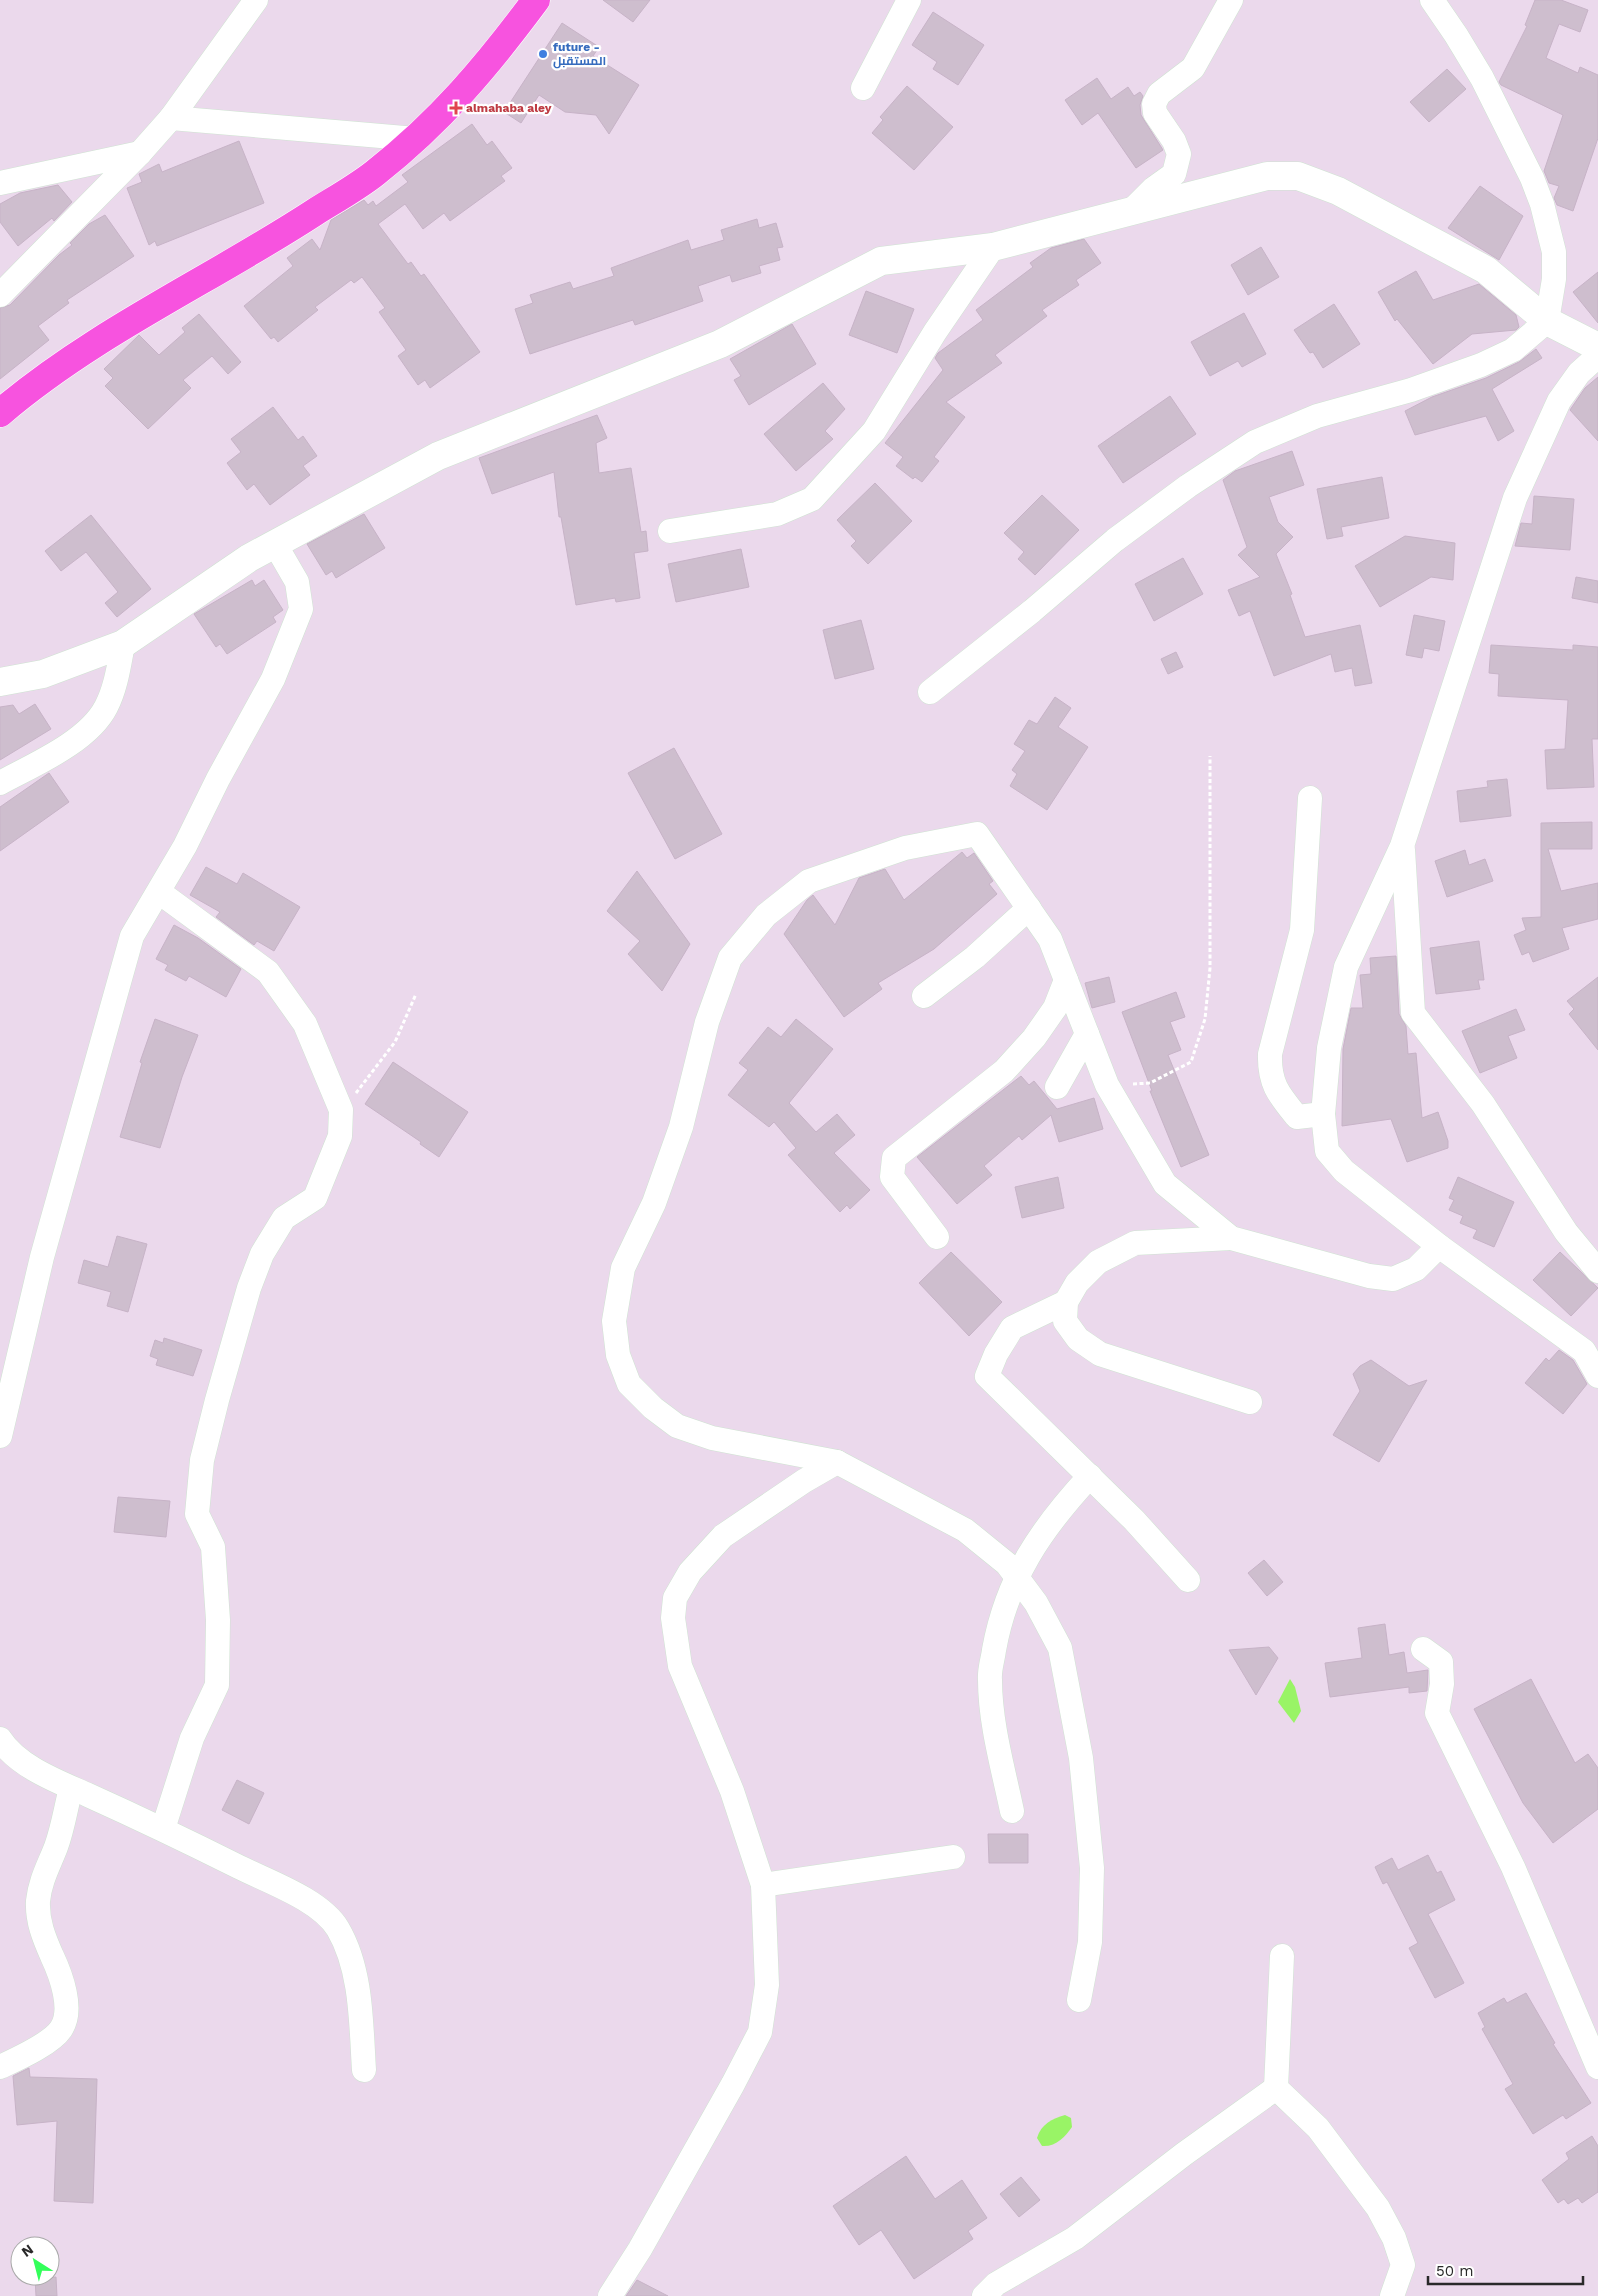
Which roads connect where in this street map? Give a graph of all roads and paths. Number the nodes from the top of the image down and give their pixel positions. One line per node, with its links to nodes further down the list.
1 (256, 0): 7 (street)
2 (536, 0): 8 (main road)
3 (909, 0): 6 (street)
4 (1231, 0): 11 (street)
5 (1432, 0): 14 (street)
6 (863, 88)
7 (171, 118): 8 (street); 9 (street)
8 (416, 139): 17 (main road)
9 (140, 152): 10 (street); 13 (street)
10 (0, 183)
11 (1132, 210): 12 (street); 14 (street)
12 (993, 247): 18 (street); 19 (street)
13 (0, 295)
14 (1548, 320): 15 (street); 22 (street)
15 (1598, 347)
16 (1598, 356): 26 (street)
17 (0, 413)
18 (670, 531)
19 (275, 544): 20 (street); 27 (street)
20 (123, 644): 21 (street); 24 (street)
21 (0, 682)
22 (930, 692)
23 (1210, 756): 33 (path)
24 (0, 782)
25 (1310, 798): 36 (street)
26 (1402, 846): 36 (street); 40 (street)
27 (159, 892): 35 (street); 44 (street)
28 (1029, 908): 29 (street); 31 (street); 46 (street)
29 (1066, 980): 32 (street); 37 (street)
30 (416, 994): 35 (path)
31 (924, 996)
32 (1087, 1034): 33 (street); 34 (street)
33 (1107, 1085): 38 (street)
34 (1057, 1087)
35 (341, 1110): 54 (street)
36 (1323, 1114): 39 (street)
37 (937, 1237)
38 (1231, 1238): 39 (street); 41 (street)
39 (1439, 1246): 42 (street)
40 (1598, 1271)
41 (1066, 1302): 43 (street); 47 (street)
42 (1598, 1376)
43 (1250, 1402)
44 (3, 1408): 45 (street)
45 (0, 1436)
46 (837, 1462): 48 (street); 56 (street)
47 (1090, 1476): 48 (street); 49 (street)
48 (1016, 1577): 53 (street); 58 (street)
49 (1188, 1580)
50 (1422, 1649): 60 (street)
51 (0, 1739): 52 (street)
52 (71, 1788): 54 (street); 59 (street)
53 (1012, 1811)
54 (163, 1829): 61 (street)
55 (954, 1857): 56 (street)
56 (763, 1885): 63 (street)
57 (1282, 1956): 62 (street)
58 (1079, 2000)
59 (0, 2067)
60 (1598, 2067)
61 (364, 2070)
62 (1276, 2088): 64 (street); 65 (street)
63 (610, 2296)
64 (984, 2296)
65 (1392, 2296)

